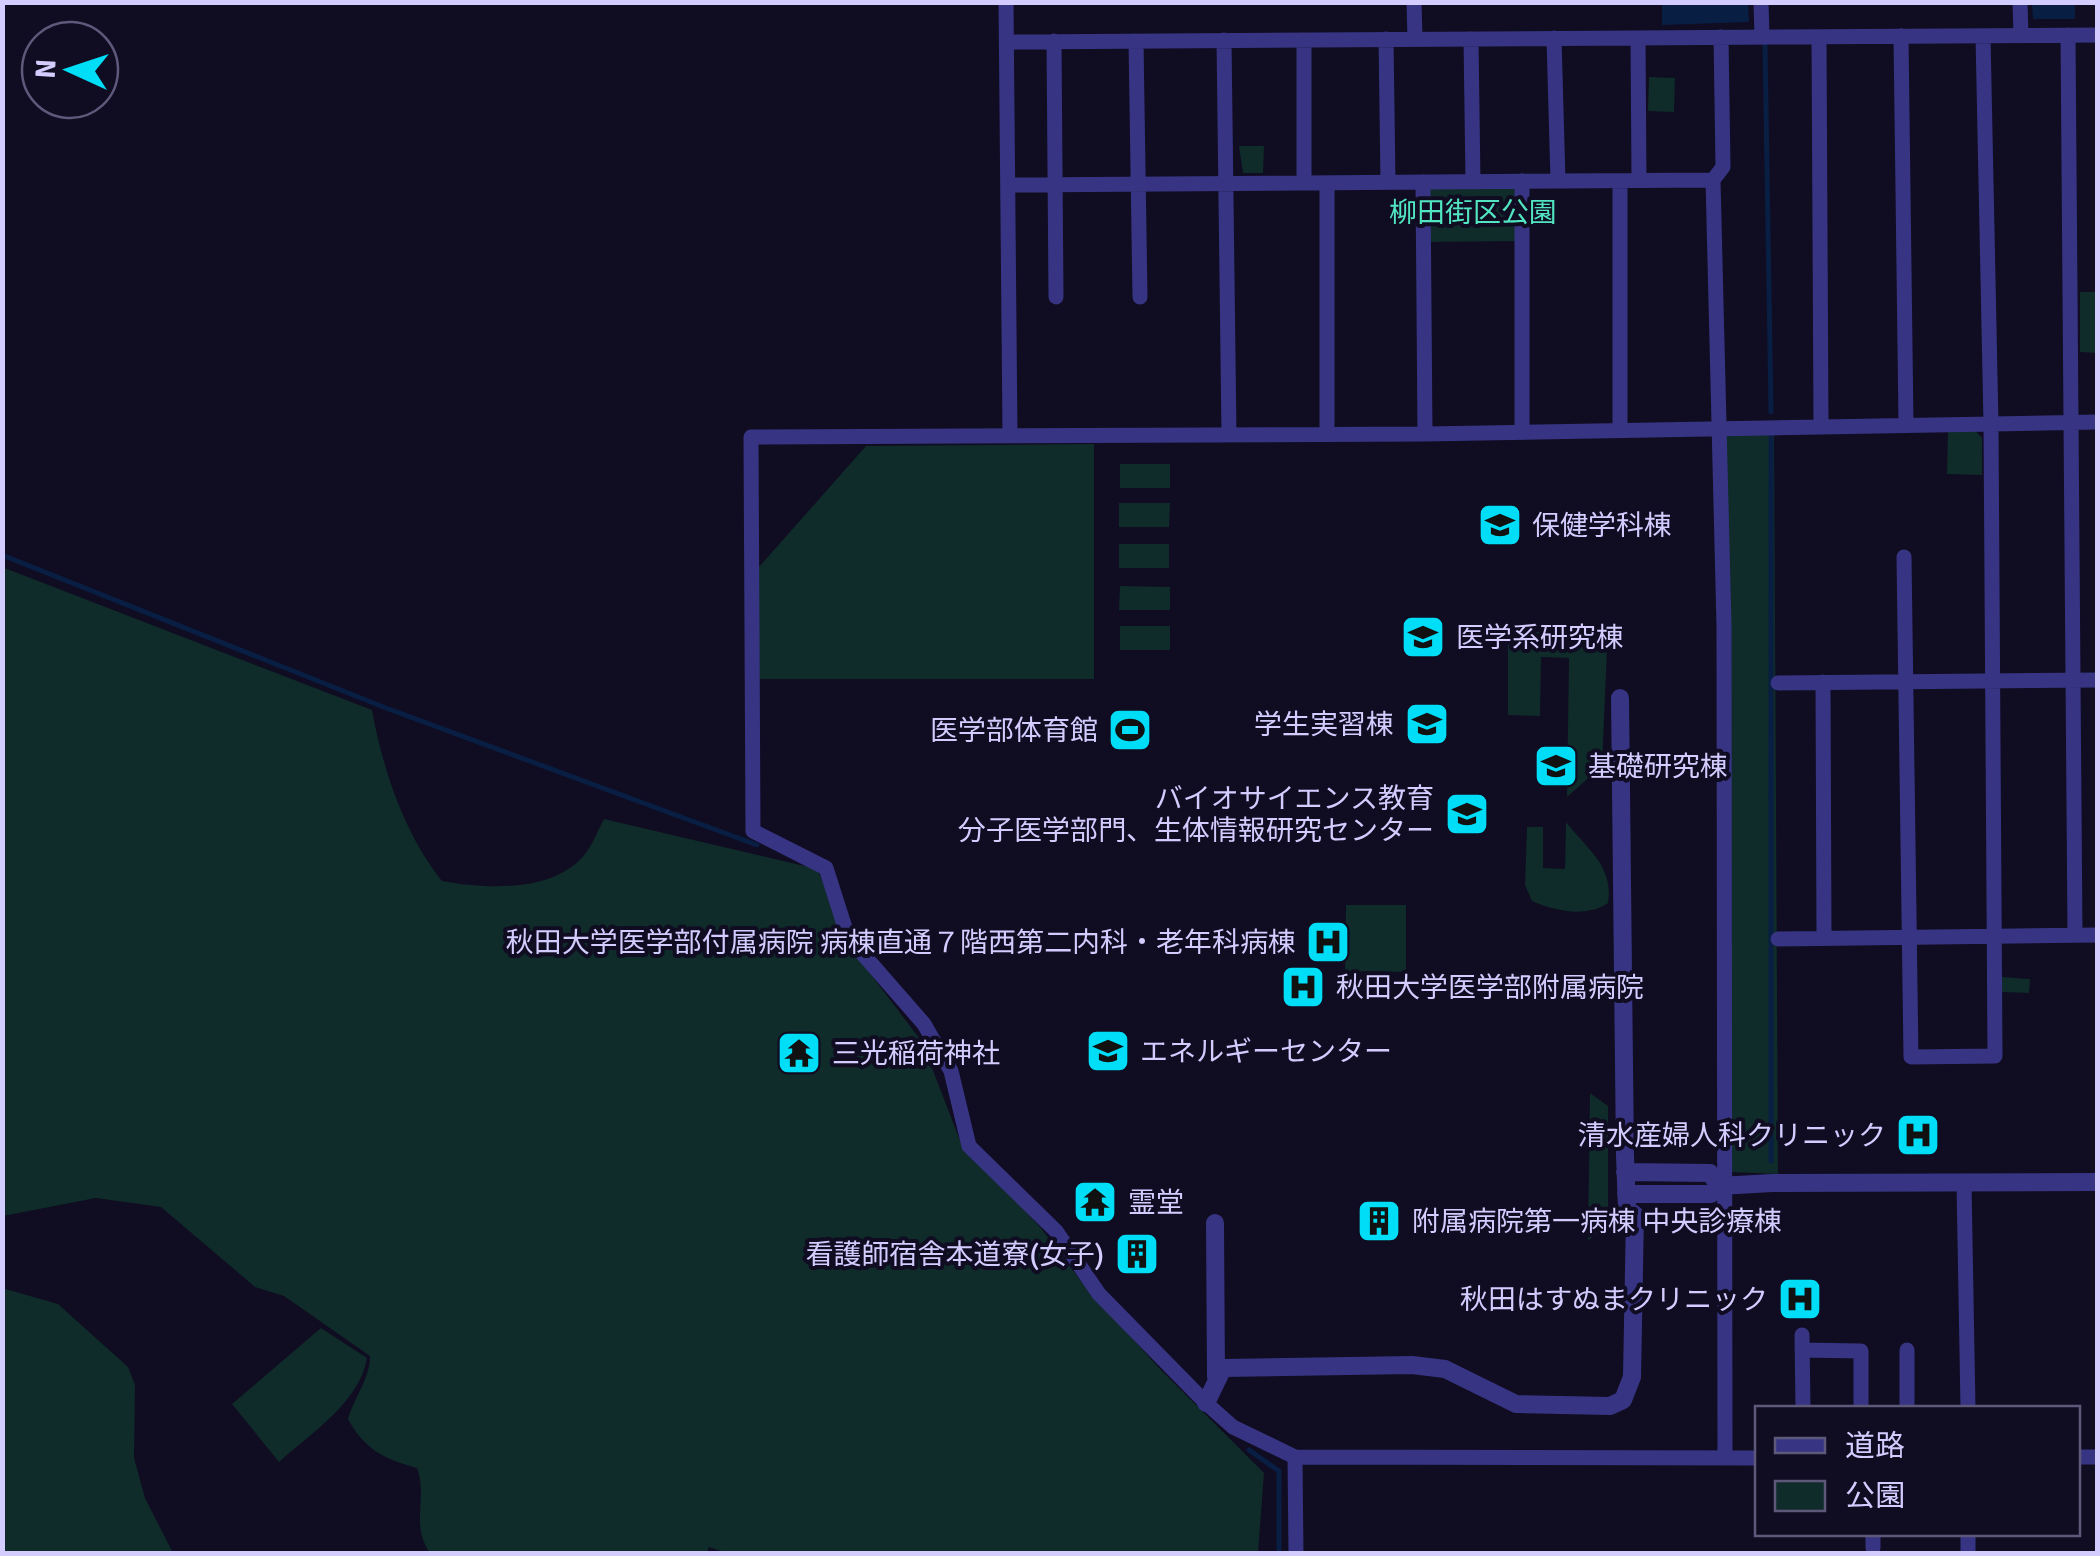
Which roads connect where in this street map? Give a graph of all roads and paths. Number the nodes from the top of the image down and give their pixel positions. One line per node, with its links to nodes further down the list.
1 (1006, 2): 22 (street)
2 (1414, 2): 16 (street)
3 (1762, 2): 11 (street)
4 (2020, 2): 5 (street)
5 (2021, 35): 6 (street); 9 (street)
6 (2068, 35): 7 (street); 39 (street)
7 (2098, 35)
8 (1901, 36): 9 (street); 12 (street); 41 (street)
9 (1982, 36): 42 (street)
10 (1721, 37): 11 (street); 14 (street); 25 (street)
11 (1762, 37): 12 (street)
12 (1819, 37): 43 (street)
13 (1554, 38): 14 (street); 17 (street); 26 (street)
14 (1638, 38): 24 (street)
15 (1386, 39): 16 (street); 19 (street); 28 (street)
16 (1415, 39): 17 (street)
17 (1470, 39): 30 (street)
18 (1224, 40): 19 (street); 21 (street); 32 (street)
19 (1304, 40): 33 (street)
20 (1054, 41): 21 (street); 22 (street); 34 (street)
21 (1136, 41): 35 (street)
22 (1007, 42): 36 (street)
23 (1620, 180): 24 (street); 26 (street); 45 (street)
24 (1640, 180): 25 (street)
25 (1713, 180): 44 (street)
26 (1558, 181): 31 (street)
27 (1326, 182): 28 (street); 33 (street); 47 (street)
28 (1388, 182): 29 (street)
29 (1423, 182): 30 (street); 48 (street)
30 (1474, 182): 31 (street)
31 (1522, 182): 46 (street)
32 (1228, 183): 33 (street); 35 (street); 50 (street)
33 (1304, 183)
34 (1056, 184): 35 (street); 36 (street); 37 (street)
35 (1138, 184): 38 (street)
36 (1008, 185): 49 (street)
37 (1056, 297)
38 (1140, 298)
39 (2074, 422): 40 (street); 42 (street); 52 (street)
40 (2098, 422)
41 (1906, 424): 42 (street); 43 (street)
42 (1991, 424): 56 (street)
43 (1821, 425): 44 (street)
44 (1720, 426): 45 (street); 68 (street)
45 (1620, 430): 46 (street)
46 (1522, 432): 48 (street)
47 (1326, 433): 48 (street); 50 (street)
48 (1426, 434)
49 (1010, 435): 50 (street); 73 (street)
50 (1229, 435)
51 (1904, 557): 55 (street)
52 (2072, 680): 53 (street); 56 (street); 59 (street)
53 (2098, 680)
54 (1822, 682): 55 (street); 57 (street); 63 (street)
55 (1906, 682): 56 (street); 61 (street)
56 (1991, 682): 62 (street)
57 (1778, 683)
58 (1620, 698): 65 (street)
59 (2075, 935): 60 (street); 62 (street)
60 (2098, 935)
61 (1908, 936): 62 (street); 62 (street); 63 (street)
62 (1992, 936)
63 (1824, 938): 64 (street)
64 (1778, 939)
65 (1625, 1172): 68 (street); 69 (street)
66 (2098, 1182): 67 (street)
67 (1964, 1183): 68 (street); 77 (street)
68 (1722, 1186): 69 (street); 78 (street)
69 (1626, 1194): 72 (street)
70 (1215, 1223): 72 (street)
71 (1907, 1350): 76 (street)
72 (1216, 1376): 73 (street)
73 (1206, 1403): 79 (street)
74 (1803, 1406): 75 (street)
75 (1861, 1406)
76 (1907, 1406)
77 (1968, 1406)
78 (1725, 1457): 79 (street); 80 (street)
79 (1295, 1458): 81 (street)
80 (1755, 1458)
81 (1296, 1554)

